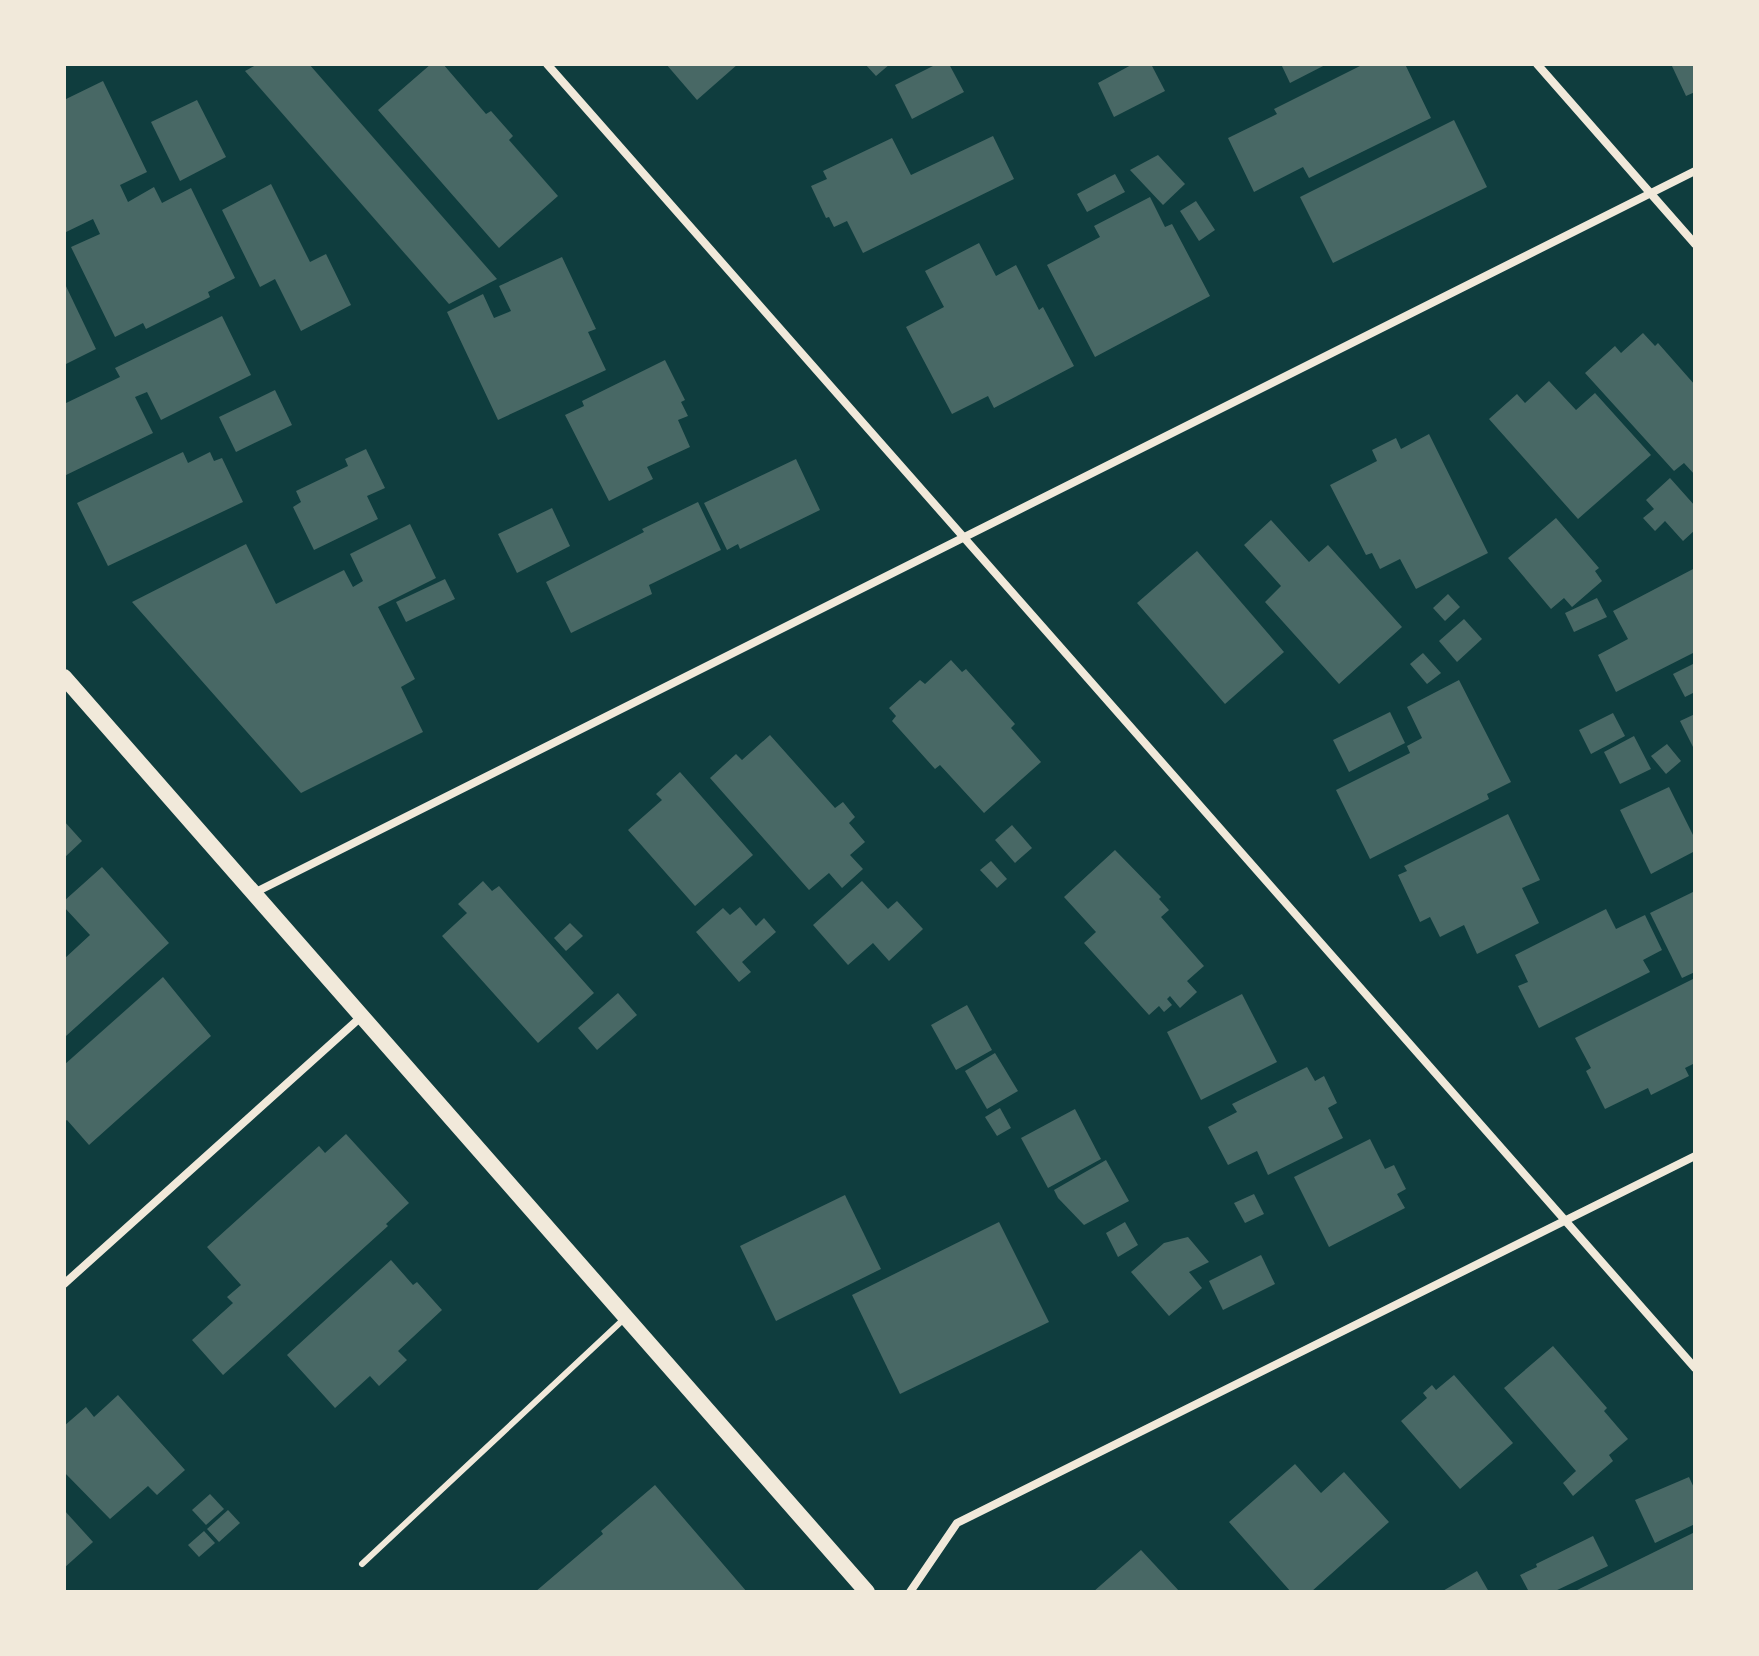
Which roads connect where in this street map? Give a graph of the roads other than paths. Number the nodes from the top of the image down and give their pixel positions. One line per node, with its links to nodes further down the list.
1 (547, 64): 6 (street)
2 (1537, 64): 4 (street)
3 (1695, 171): 4 (street)
4 (1650, 193): 5 (street); 6 (street)
5 (1695, 244)
6 (963, 538): 8 (street); 11 (street)
7 (64, 677): 8 (main road)
8 (253, 893): 9 (main road)
9 (362, 1016): 12 (street); 13 (main road)
10 (1695, 1156): 11 (street)
11 (1565, 1221): 14 (street); 17 (street)
12 (64, 1284)
13 (626, 1317): 15 (lane); 16 (main road)
14 (1695, 1368)
15 (362, 1564)
16 (867, 1592)
17 (910, 1592)

